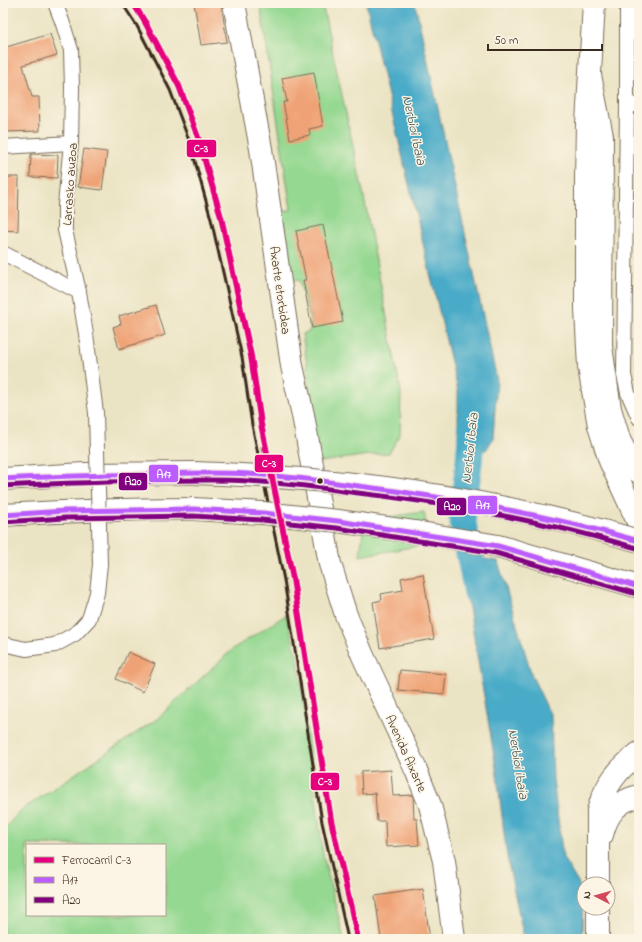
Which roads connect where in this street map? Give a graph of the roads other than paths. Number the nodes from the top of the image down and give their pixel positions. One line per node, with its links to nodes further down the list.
1 (55, 3): 7 (street, Larrasko auzoa)
2 (234, 3): 17 (main road, Axarte etorbidea)
3 (594, 3): 5 (main road)
4 (627, 3): 6 (street)
5 (590, 75): 12 (main road); 15 (main road)
6 (633, 105): 11 (street)
7 (71, 143): 8 (street); 10 (street, Larrasko auzoa)
8 (3, 147)
9 (3, 253): 10 (street)
10 (79, 292): 19 (street, Larrasko auzoa, bridge)
11 (639, 415)
12 (639, 472)
13 (3, 479): 16 (main road, bridge)
14 (3, 515): 18 (main road, bridge)
15 (639, 524)
16 (639, 541)
17 (334, 576): 24 (main road, Avenida Aixarte)
18 (639, 587)
19 (3, 644)
20 (639, 753): 22 (main road)
21 (639, 796): 22 (main road)
22 (598, 854): 23 (main road)
23 (598, 876)
24 (454, 939)

